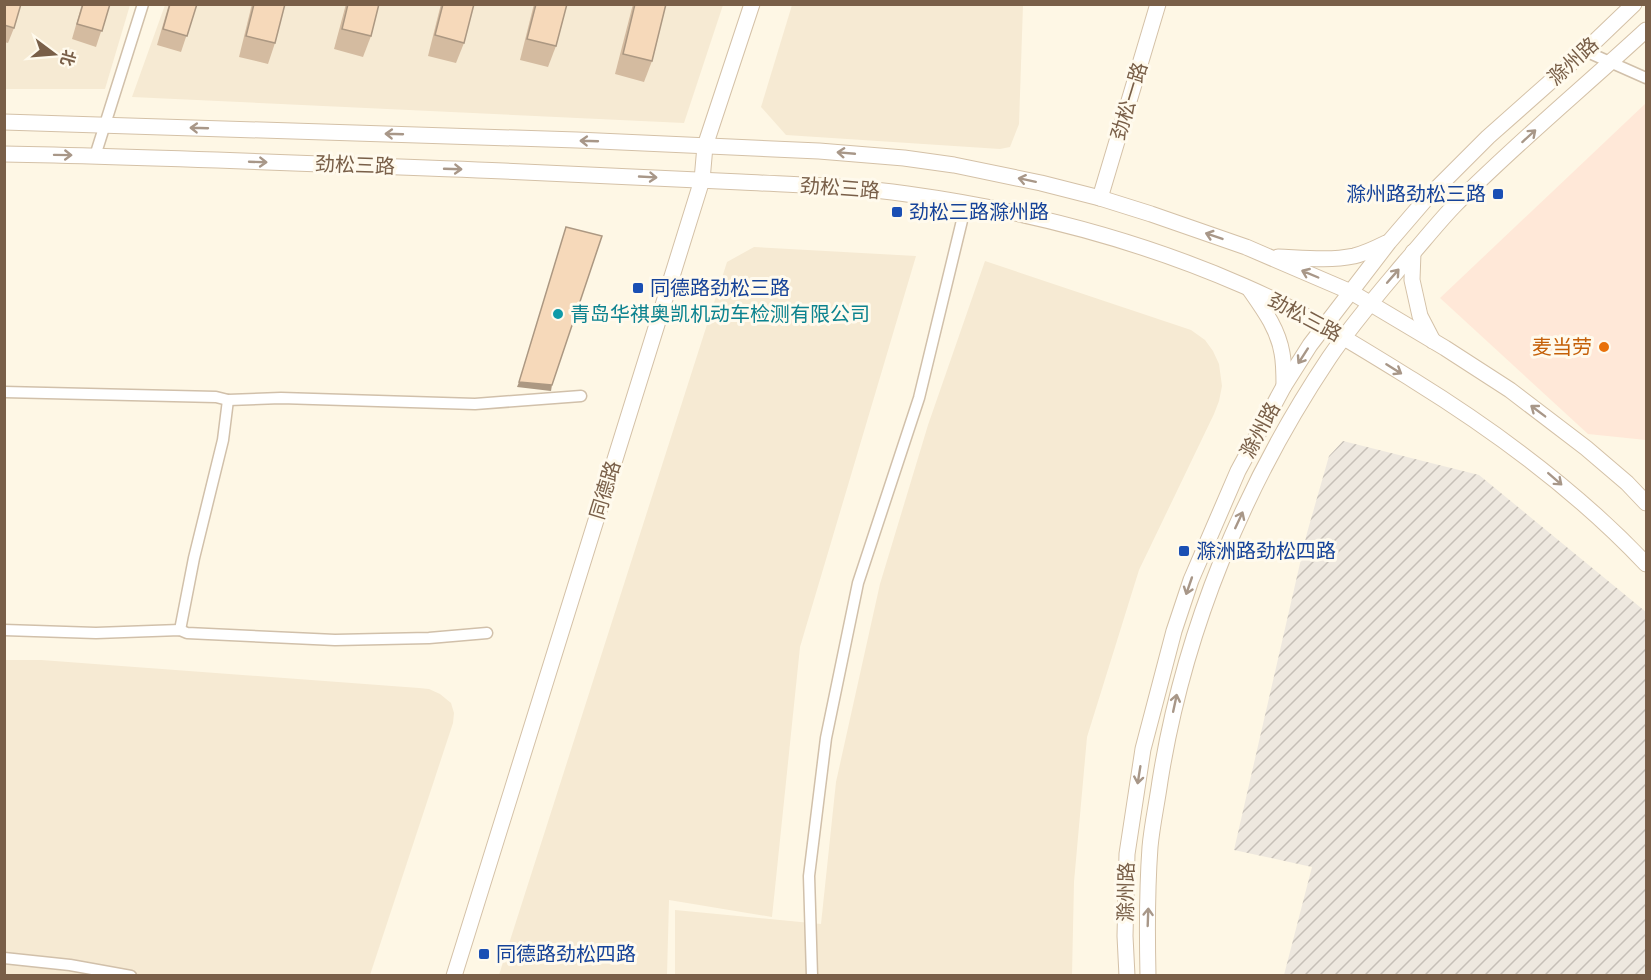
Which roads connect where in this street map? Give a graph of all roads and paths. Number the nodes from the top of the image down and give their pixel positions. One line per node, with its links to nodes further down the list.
1 (143, 4): 10 (street)
2 (752, 4): 11 (main road, 同德路)
3 (1158, 4): 15 (main road, 劲松一路)
4 (1634, 4): 6 (main road, 滁州路)
5 (1647, 30): 7 (main road, 滁州路)
6 (1585, 51): 7 (street); 17 (main road, 滁州路)
7 (1611, 63): 8 (street); 18 (main road, 滁州路, one-way to 7)
8 (1647, 78)
9 (4, 122): 10 (main road, 劲松三路)
10 (104, 125): 11 (main road, 劲松三路, one-way to 10); 13 (street)
11 (705, 146): 14 (main road, 同德路); 15 (main road, 劲松三路, one-way to 11)
12 (4, 154): 13 (main road, 劲松三路, one-way to 13)
13 (94, 156): 14 (main road, 劲松三路, one-way to 14)
14 (702, 180): 16 (main road, 劲松三路); 37 (main road, 同德路)
15 (1100, 198): 19 (main road, 劲松三路, one-way to 15)
16 (966, 204): 20 (main road, 劲松三路); 38 (street)
17 (1389, 242): 19 (main road); 21 (main road, 滁州路)
18 (1413, 252): 22 (main road, 滁州路, one-way to 18); 25 (main road)
19 (1269, 257): 21 (main road, 劲松三路, one-way to 19)
20 (1249, 288): 23 (main road, 劲松三路); 26 (main road)
21 (1351, 292): 22 (main road, 劲松三路); 23 (main road, 滁州路)
22 (1370, 304): 24 (main road, 滁州路); 25 (main road, 劲松三路)
23 (1324, 326): 24 (main road, 劲松三路); 26 (main road, 滁州路, one-way to 26)
24 (1344, 338): 31 (main road, 劲松三路, one-way to 31); 40 (main road, 滁州路, one-way to 24)
25 (1433, 341): 30 (main road, 劲松三路, one-way to 25)
26 (1284, 386): 39 (main road, 滁州路, one-way to 39)
27 (4, 392): 29 (street)
28 (581, 396): 29 (street)
29 (228, 400): 33 (street)
30 (1647, 503)
31 (1647, 564)
32 (4, 630): 33 (street)
33 (180, 630): 34 (street)
34 (487, 633)
35 (4, 958): 36 (street)
36 (131, 975)
37 (454, 975)
38 (812, 975)
39 (1127, 975)
40 (1148, 975)

